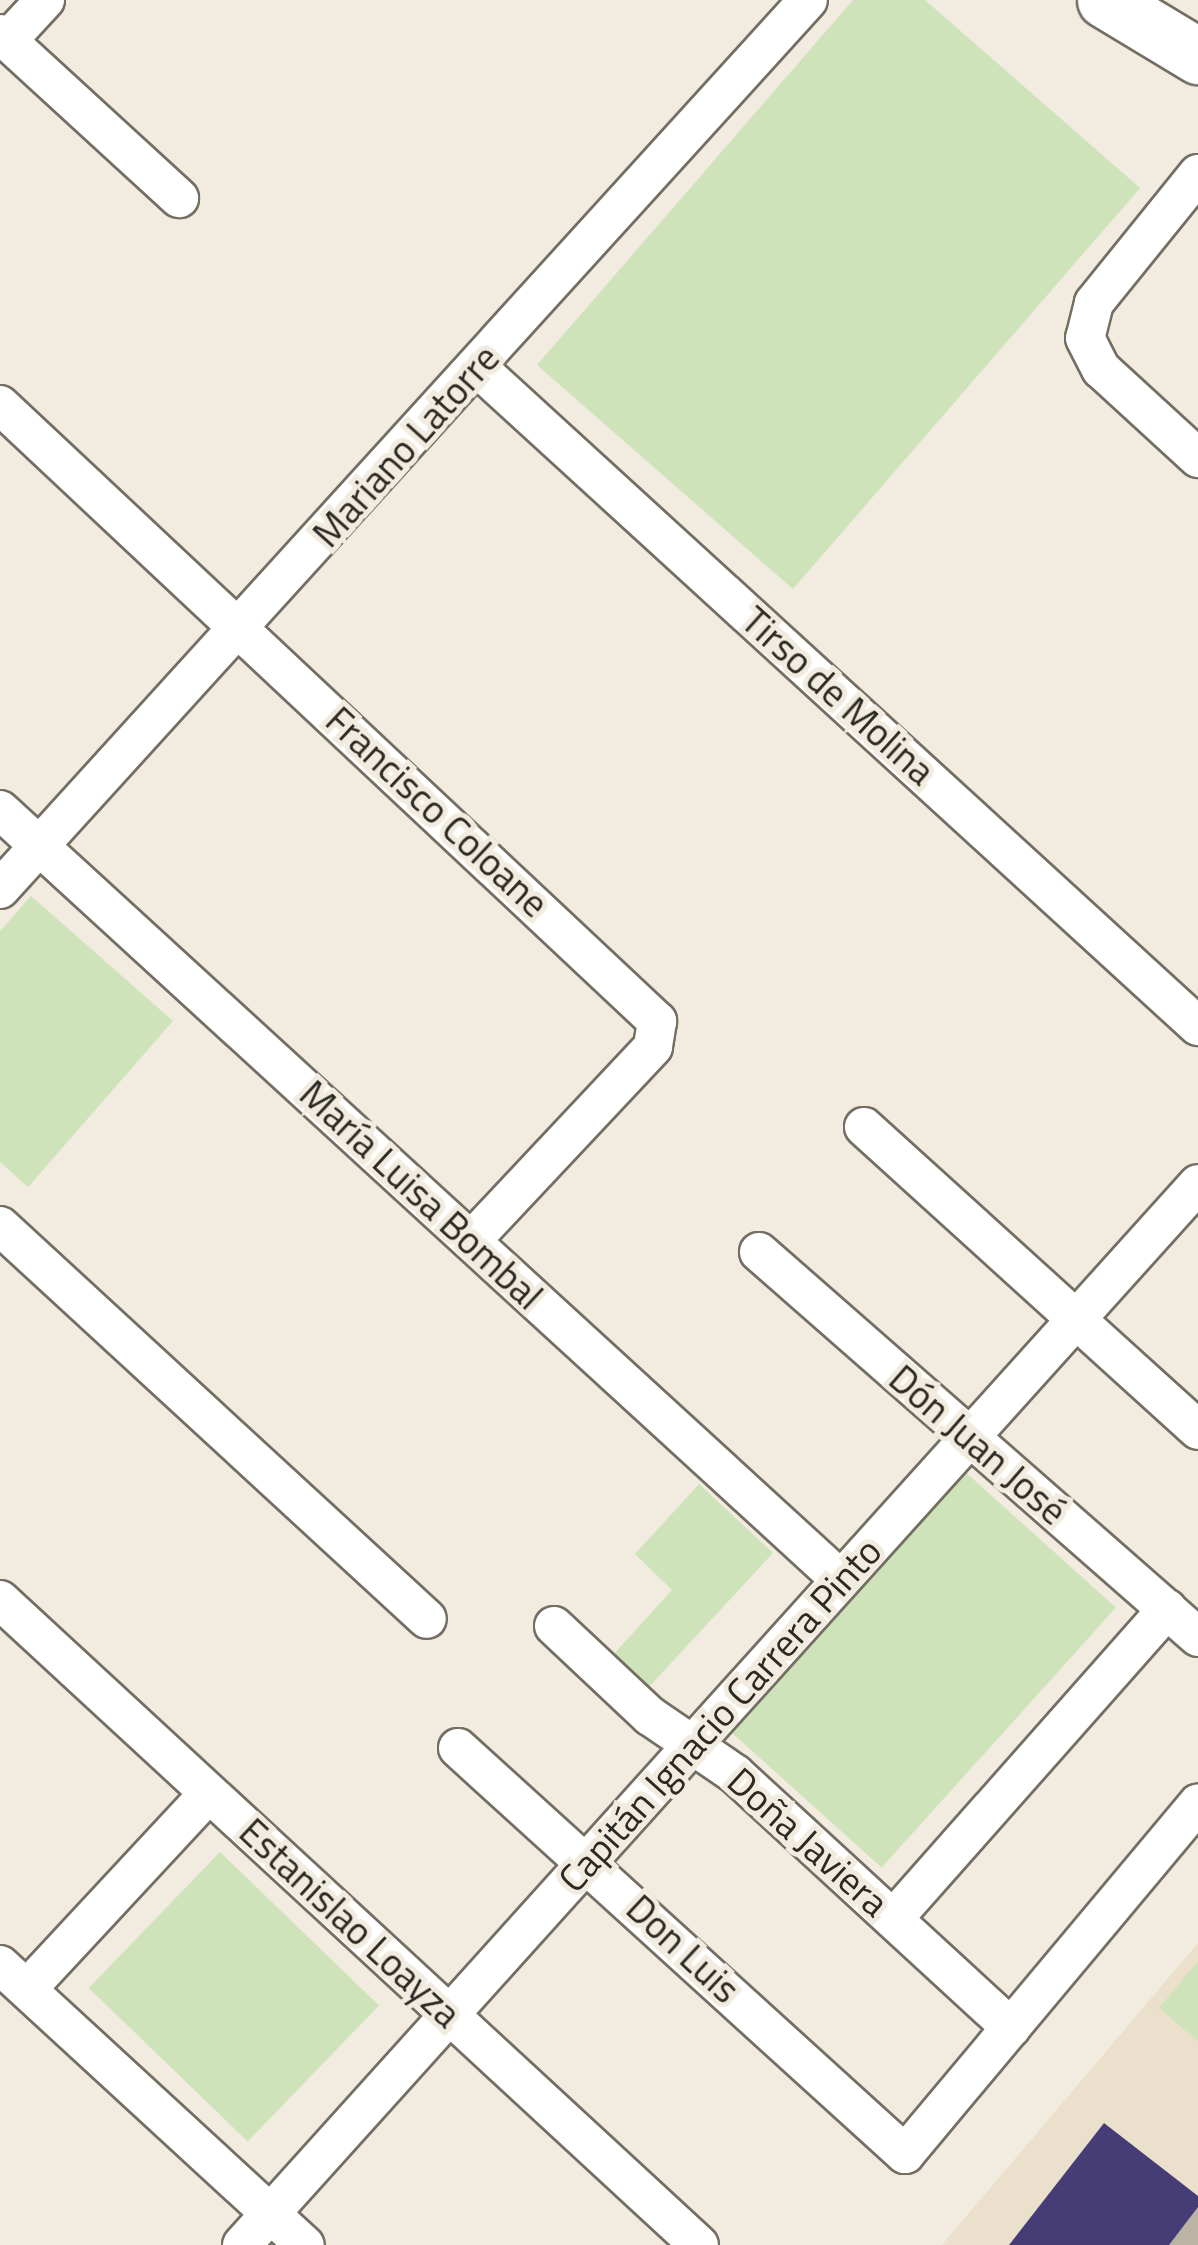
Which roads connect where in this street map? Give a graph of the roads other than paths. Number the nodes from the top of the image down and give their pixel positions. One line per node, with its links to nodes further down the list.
1 (45, 0): 4 (street)
2 (808, 0): 8 (street, Mariano Latorre)
3 (1105, 0): 5 (main road)
4 (4, 38): 7 (street)
5 (1198, 56)
6 (1198, 174): 10 (street)
7 (180, 198)
8 (477, 367): 11 (street, Mariano Latorre); 15 (street, Tirso de Molina)
9 (0, 405): 11 (street, Francisco Coloane)
10 (1198, 458)
11 (242, 628): 13 (street, Mariano Latorre); 19 (street, Francisco Coloane)
12 (0, 810): 13 (street, María Luisa Bombal)
13 (40, 846): 14 (street, Mariano Latorre); 19 (street, María Luisa Bombal)
14 (0, 889)
15 (1198, 1026)
16 (864, 1128): 21 (street)
17 (1198, 1184): 21 (street, Capitán Ignacio Carrera Pinto)
18 (0, 1226): 27 (street)
19 (472, 1242): 24 (street, María Luisa Bombal)
20 (760, 1252): 23 (street, Dón Juan José)
21 (1077, 1318): 22 (street); 23 (street, Capitán Ignacio Carrera Pinto)
22 (1198, 1430)
23 (970, 1437): 24 (street, Capitán Ignacio Carrera Pinto); 26 (street, Dón Juan José)
24 (841, 1580): 30 (street, Capitán Ignacio Carrera Pinto)
25 (0, 1600): 32 (street, Estanislao Loayza)
26 (1166, 1609): 29 (street, Dón Juan José); 35 (street)
27 (426, 1620)
28 (554, 1626): 30 (street, Doña Javiera)
29 (1198, 1636)
30 (692, 1745): 34 (street, Capitán Ignacio Carrera Pinto); 35 (street, Doña Javiera)
31 (458, 1748): 34 (street, Don Luis)
32 (209, 1793): 36 (street); 37 (street, Estanislao Loayza)
33 (1198, 1803): 38 (street)
34 (588, 1862): 37 (street, Capitán Ignacio Carrera Pinto); 38 (street, Don Luis)
35 (893, 1918): 38 (street, Doña Javiera)
36 (13, 1977): 39 (street)
37 (450, 2014): 39 (street, Capitán Ignacio Carrera Pinto); 42 (street, Estanislao Loayza)
38 (1011, 2028)
39 (271, 2213): 40 (street, Capitán Ignacio Carrera Pinto); 41 (street)
40 (242, 2245)
41 (305, 2245)
42 (700, 2245)

